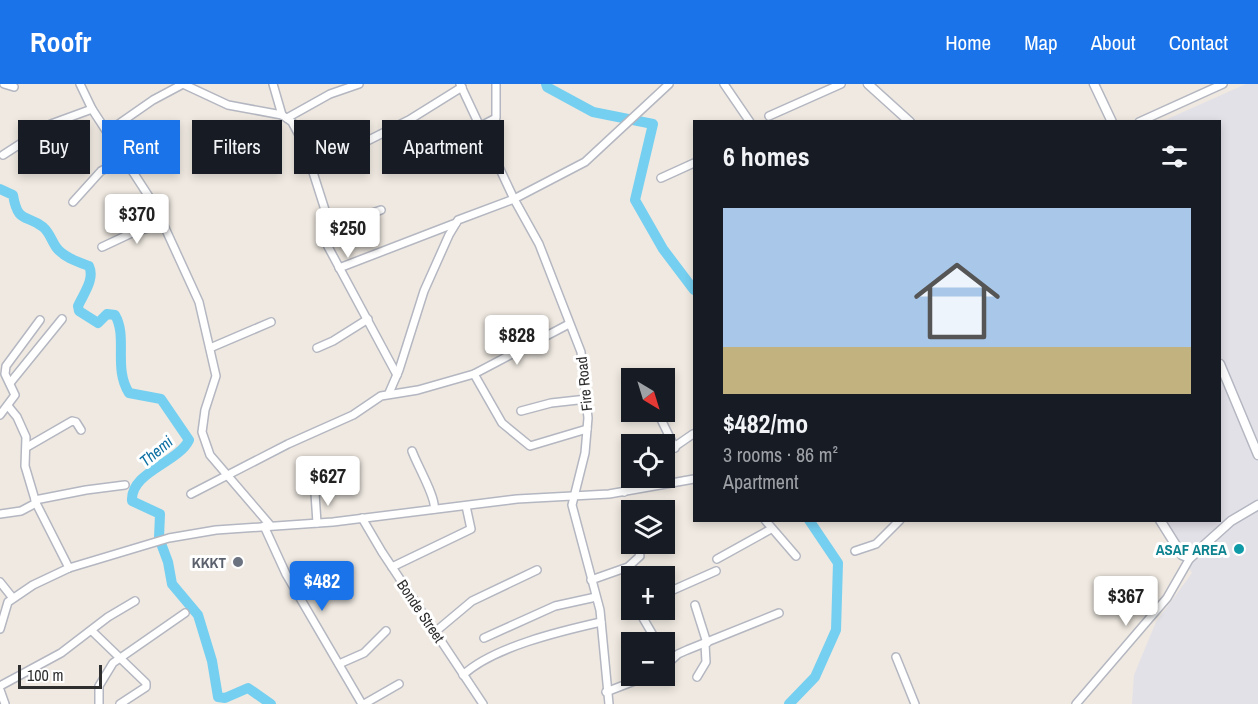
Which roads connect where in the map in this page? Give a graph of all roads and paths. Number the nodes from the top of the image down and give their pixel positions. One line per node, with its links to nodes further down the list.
1 (4, 84): 13 (street)
2 (80, 84): 14 (street)
3 (273, 84): 16 (street)
4 (359, 84): 16 (street)
5 (496, 84): 20 (street)
6 (669, 84): 32 (street)
7 (724, 84): 21 (street)
8 (841, 84): 15 (street)
9 (868, 84): 17 (street)
10 (1094, 84): 22 (street)
11 (1223, 84): 23 (street)
12 (461, 86): 19 (street, Fire Road); 25 (street)
13 (15, 87)
14 (92, 109): 24 (street); 26 (street)
15 (770, 116)
16 (285, 117): 18 (street); 37 (street)
17 (904, 119)
18 (124, 120)
19 (479, 120)
20 (492, 120)
21 (749, 120)
22 (1111, 120)
23 (1143, 120)
24 (102, 124)
25 (370, 140)
26 (3, 155)
27 (693, 163): 31 (street)
28 (102, 170): 33 (street)
29 (132, 174): 36 (street)
30 (503, 174): 32 (street, Fire Road)
31 (661, 178)
32 (514, 199): 35 (street); 44 (street, Fire Road)
33 (73, 202)
34 (381, 210): 37 (street)
35 (456, 223): 39 (street); 49 (street)
36 (163, 224): 38 (street); 45 (street)
37 (338, 228): 39 (street)
38 (102, 247)
39 (339, 268): 41 (street)
40 (62, 319): 50 (street)
41 (368, 319): 46 (street); 49 (street)
42 (40, 320): 50 (street)
43 (271, 322): 45 (street)
44 (569, 324): 48 (street); 52 (street, Fire Road)
45 (210, 348): 63 (street)
46 (317, 348)
47 (1221, 366): 62 (street)
48 (474, 374): 51 (street); 56 (street)
49 (397, 375): 51 (street)
50 (10, 383): 53 (street)
51 (389, 393): 63 (street)
52 (587, 399): 54 (street); 56 (street, Fire Road)
53 (8, 406): 55 (street); 59 (street)
54 (521, 411)
55 (0, 415)
56 (587, 429): 70 (street, Fire Road)
57 (81, 430): 59 (street)
58 (693, 435): 60 (street)
59 (27, 447): 71 (street)
60 (675, 448)
61 (412, 452): 74 (street)
62 (1258, 455)
63 (228, 477): 69 (street); 81 (street)
64 (693, 478): 67 (street)
65 (125, 485): 71 (street)
66 (626, 488): 67 (street)
67 (624, 492): 70 (street)
68 (315, 493): 80 (street)
69 (191, 494)
70 (573, 496): 73 (street); 92 (street, Fire Road)
71 (36, 502): 75 (street); 89 (street)
72 (1258, 505): 86 (street)
73 (466, 506): 74 (street); 88 (street)
74 (434, 509): 76 (street)
75 (0, 514)
76 (362, 518): 80 (street); 88 (street, Bonde Street)
77 (766, 522): 82 (street)
78 (898, 522): 83 (street)
79 (1161, 522): 86 (street)
80 (317, 523): 81 (street)
81 (267, 526): 89 (street); 111 (street)
82 (771, 529): 85 (street); 87 (street)
83 (855, 551)
84 (640, 554): 92 (street)
85 (796, 556)
86 (1190, 558): 125 (street)
87 (717, 559)
88 (392, 567): 105 (street, Bonde Street)
89 (69, 568): 95 (street)
90 (537, 570): 105 (street)
91 (716, 572): 94 (street)
92 (591, 580): 96 (street, Fire Road)
93 (0, 582): 95 (street)
94 (675, 589)
95 (12, 597): 102 (street)
96 (596, 597): 101 (street, Fire Road); 106 (street)
97 (135, 601): 103 (street)
98 (695, 605): 107 (street)
99 (185, 613): 108 (street)
100 (779, 613): 107 (street)
101 (602, 622): 112 (street); 117 (street, Fire Road)
102 (0, 629)
103 (92, 631): 108 (street); 116 (street)
104 (386, 631): 111 (street)
105 (435, 632): 112 (street, Bonde Street)
106 (484, 638)
107 (706, 644): 109 (street); 113 (street)
108 (120, 656): 119 (street); 120 (street)
109 (675, 657)
110 (896, 657): 124 (street)
111 (339, 664): 121 (street)
112 (463, 675): 122 (street, Bonde Street)
113 (697, 677)
114 (399, 684): 121 (street)
115 (622, 686): 117 (street)
116 (0, 688): 118 (street)
117 (606, 692): 123 (street, Fire Road)
118 (5, 704)
119 (99, 704)
120 (120, 704)
121 (363, 704)
122 (483, 704)
123 (609, 704)
124 (915, 704)
125 (1076, 704)

